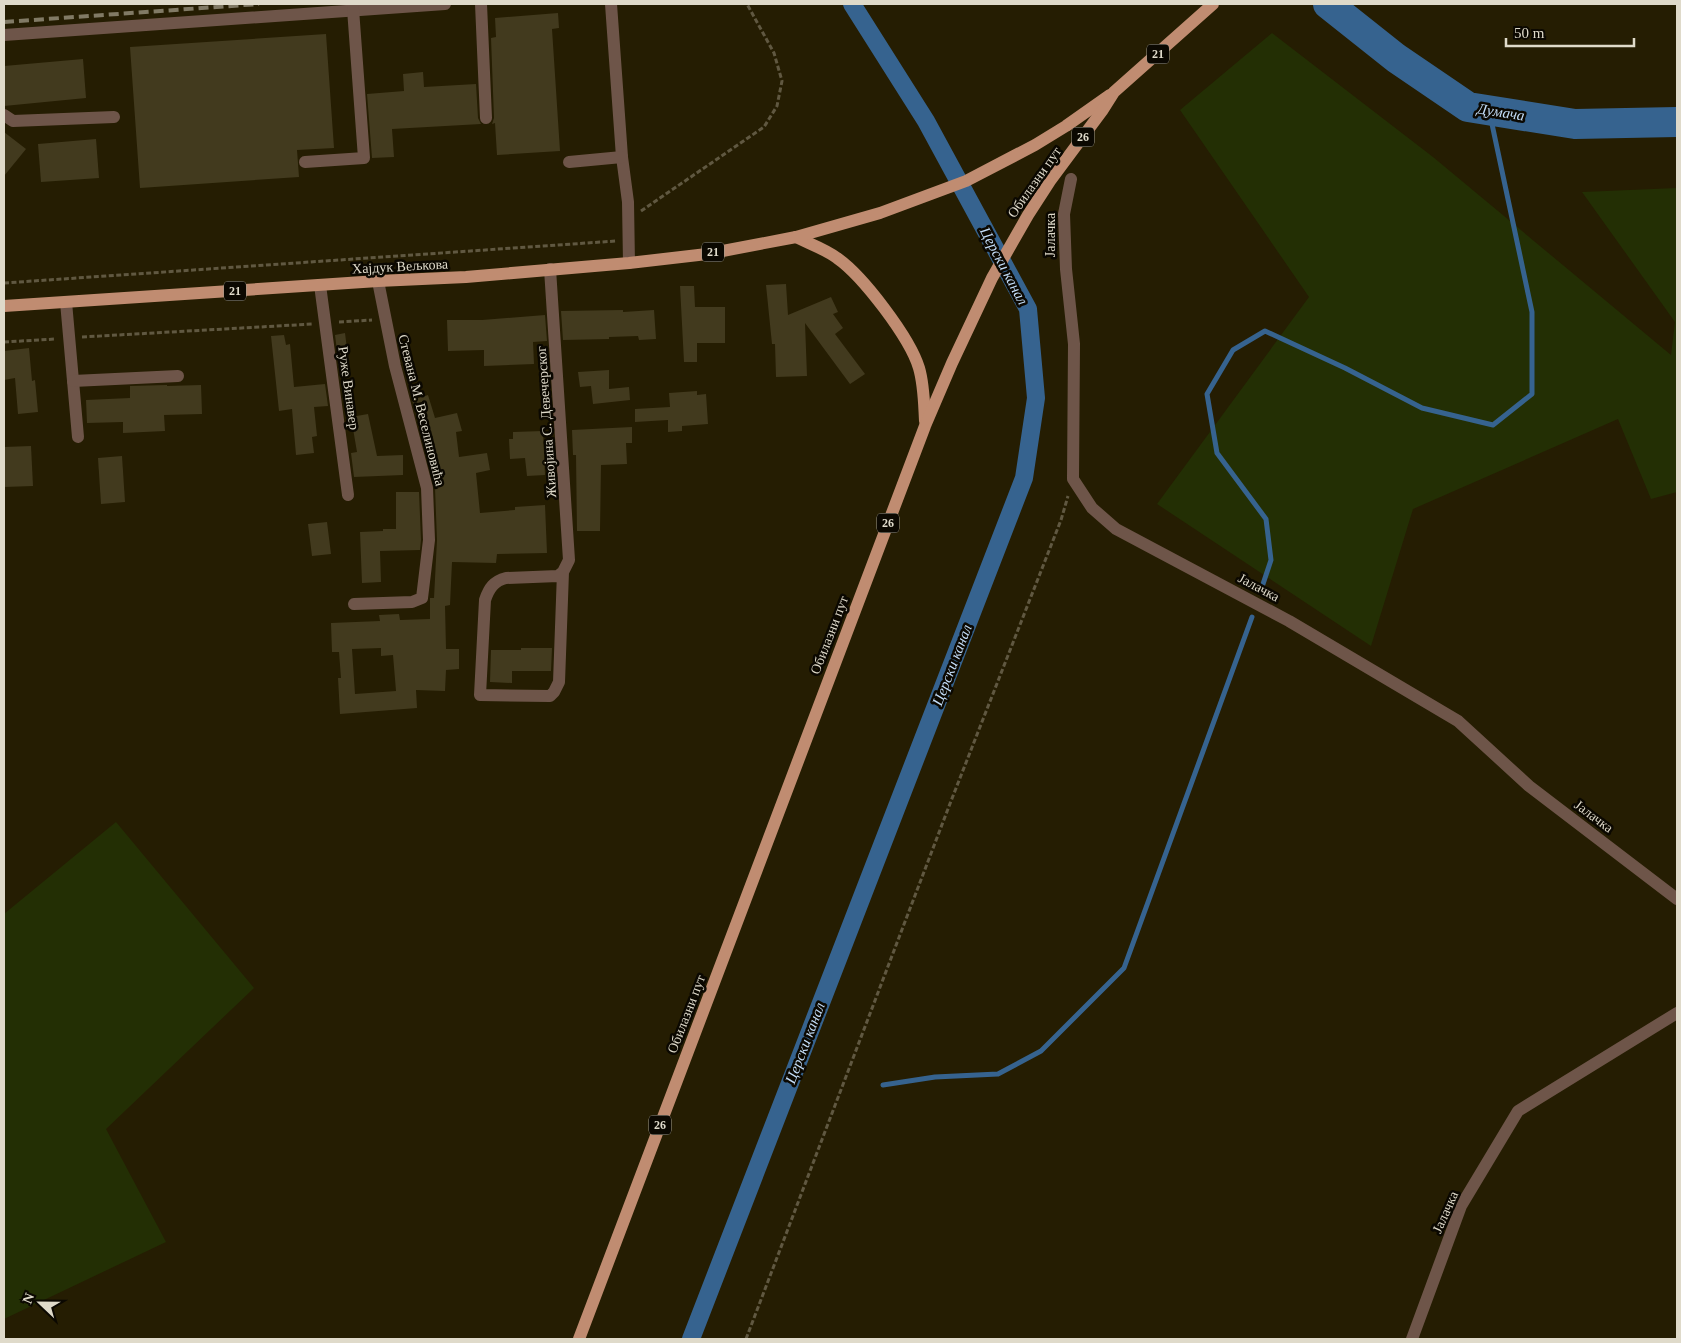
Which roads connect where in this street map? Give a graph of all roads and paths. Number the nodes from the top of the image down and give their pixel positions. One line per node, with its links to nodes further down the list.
1 (445, 4): 6 (street)
2 (482, 4): 11 (street)
3 (611, 4): 12 (street)
4 (747, 4): 16 (path)
5 (1213, 4): 8 (main road, Обилазни пут / 21)
6 (353, 9): 7 (street); 13 (street)
7 (4, 35)
8 (1114, 92): 17 (main road, 21); 32 (main road, Обилазни пут / 26)
9 (4, 115): 10 (street)
10 (114, 117)
11 (486, 118)
12 (622, 157): 14 (street); 16 (street)
13 (305, 162)
14 (569, 162)
15 (1071, 179): 34 (street, Јалачка)
16 (628, 220): 18 (street)
17 (796, 237): 19 (main road, Хајдук Вељкова / 21); 32 (main road)
18 (629, 240): 19 (street); 22 (path)
19 (630, 264): 20 (main road, Хајдук Вељкова / 21)
20 (550, 269): 21 (main road, Хајдук Вељкова / 21); 36 (street, Живојина С. Девечерског)
21 (378, 281): 23 (main road, Хајдук Вељкова / 21); 26 (street, Стевана М. Веселиновића)
22 (4, 283)
23 (320, 285): 24 (main road, Хајдук Вељкова / 21); 27 (street, Руже Винавер)
24 (66, 302): 25 (main road, Хајдук Вељкова / 21); 28 (street)
25 (4, 306)
26 (386, 319): 27 (path); 37 (street, Стевана М. Веселиновића)
27 (325, 323): 28 (path); 35 (street, Руже Винавер)
28 (69, 338): 29 (path); 31 (street)
29 (4, 342)
30 (178, 376): 31 (street)
31 (72, 381): 33 (street)
32 (925, 426): 40 (main road, Обилазни пут / 26)
33 (78, 437)
34 (1073, 479): 38 (street, Јалачка); 41 (path)
35 (348, 495)
36 (563, 572): 36 (street, Живојина С. Девечерског)
37 (354, 604)
38 (1677, 899)
39 (1677, 1013): 42 (street, Јалачка)
40 (579, 1339)
41 (746, 1339)
42 (1412, 1339)

